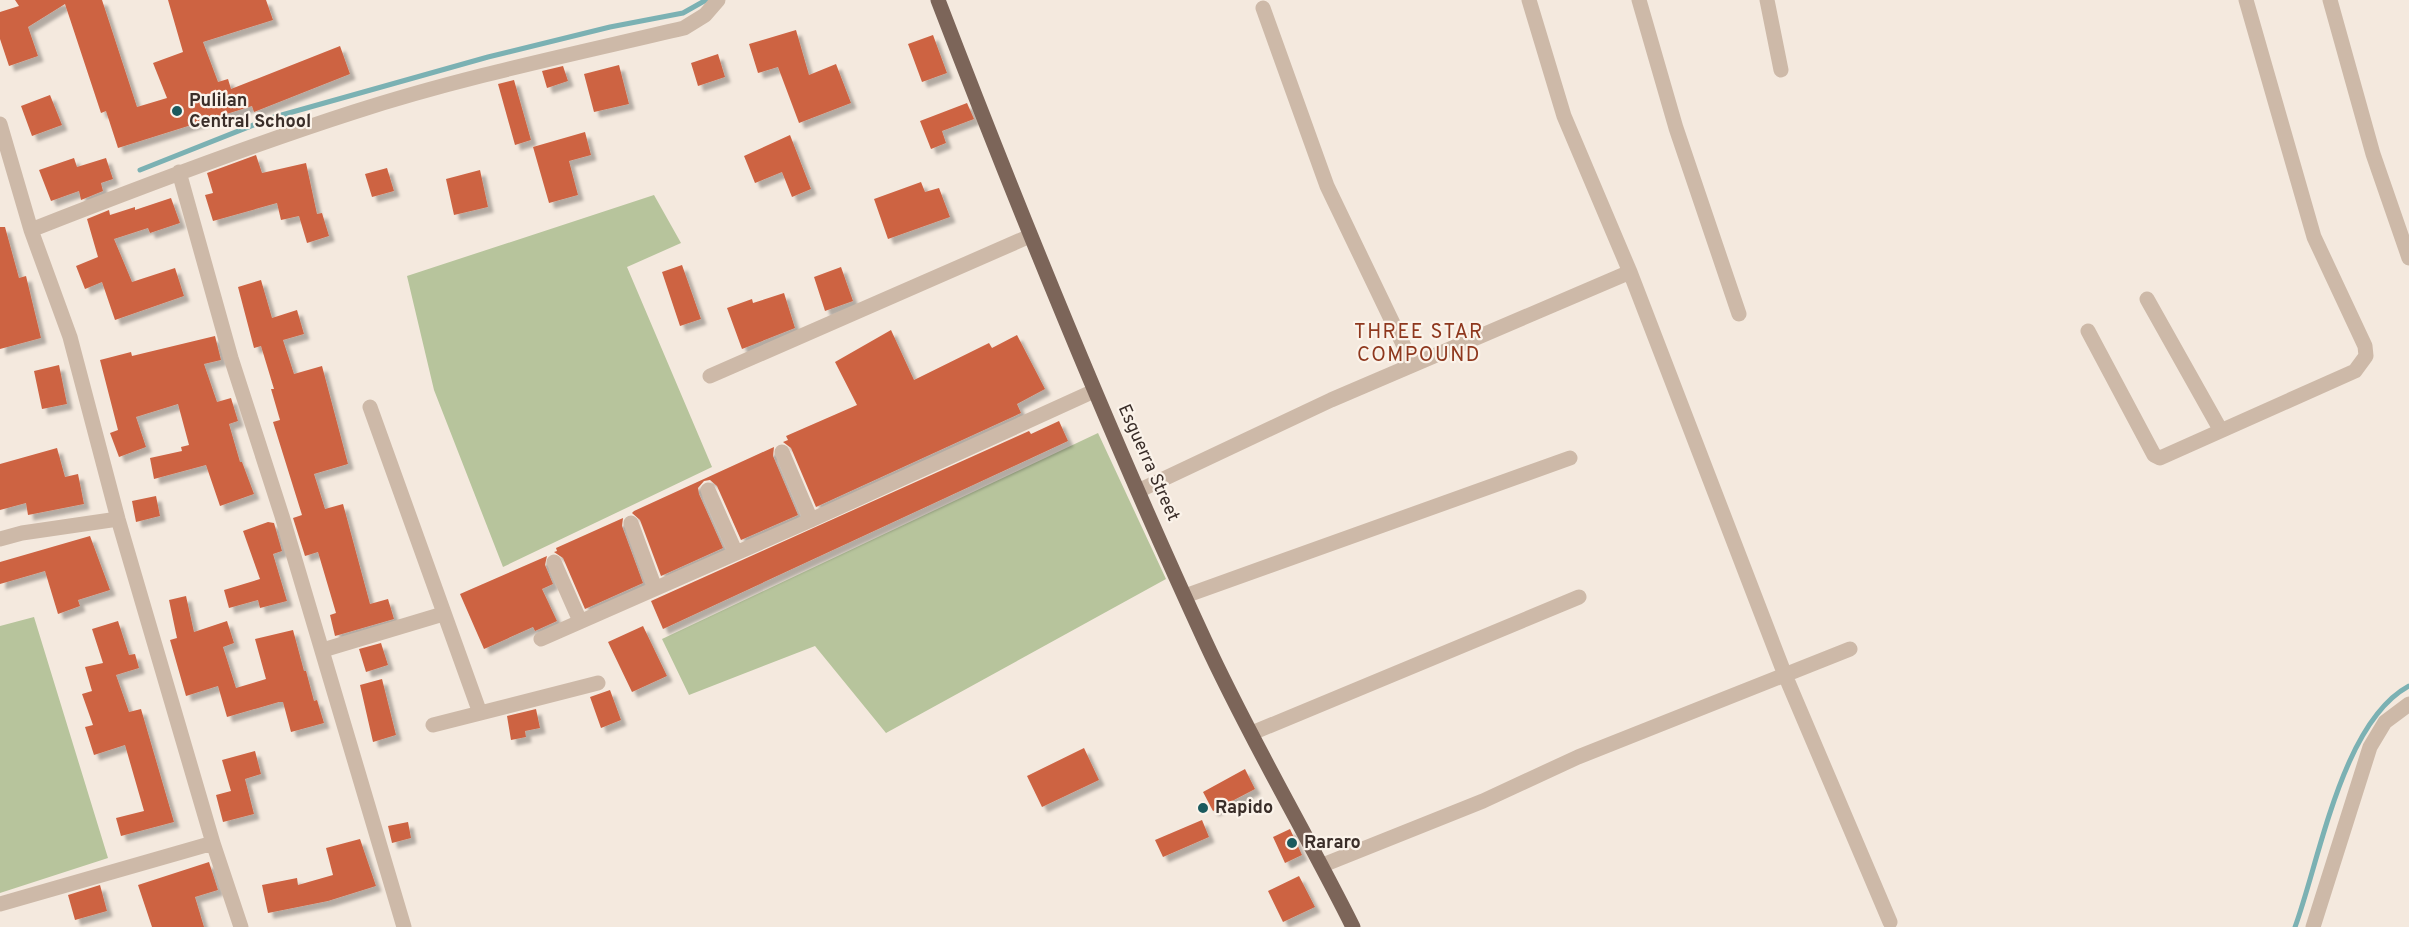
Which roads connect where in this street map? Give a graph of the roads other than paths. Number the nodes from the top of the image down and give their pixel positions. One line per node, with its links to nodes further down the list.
1 (718, 0): 11 (street)
2 (938, 0): 13 (main road, Esguerra Street)
3 (1529, 0): 15 (street)
4 (1640, 0): 17 (street)
5 (1767, 0): 9 (street)
6 (2246, 0): 23 (street)
7 (2330, 0): 14 (street)
8 (1263, 8): 19 (street)
9 (1781, 70)
10 (0, 124): 12 (street)
11 (179, 172): 12 (street); 41 (street)
12 (31, 230): 28 (street)
13 (1030, 236): 20 (street); 21 (main road, Esguerra Street)
14 (2409, 258)
15 (1630, 273): 19 (street); 42 (street)
16 (2147, 298): 23 (street)
17 (1739, 314)
18 (2088, 331): 23 (street)
19 (1413, 365): 27 (street)
20 (710, 376)
21 (1094, 390): 27 (main road, Esguerra Street); 29 (street)
22 (370, 407): 37 (street)
23 (2220, 429)
24 (782, 452): 29 (street)
25 (1570, 458): 35 (street)
26 (708, 490): 32 (street)
27 (1138, 491): 35 (main road, Esguerra Street)
28 (117, 519): 31 (street); 48 (street)
29 (811, 520): 32 (street)
30 (631, 523): 34 (street)
31 (0, 539)
32 (736, 553): 34 (street)
33 (554, 562): 38 (street)
34 (655, 588): 38 (street)
35 (1185, 596): 47 (main road, Esguerra Street)
36 (1579, 597): 47 (street)
37 (443, 614): 41 (street); 45 (street)
38 (580, 621): 39 (street)
39 (541, 639)
40 (1850, 649): 42 (street)
41 (323, 650): 53 (street)
42 (1785, 675): 49 (street); 51 (street)
43 (598, 683): 45 (street)
44 (2409, 704): 55 (street)
45 (480, 713): 46 (street)
46 (433, 725)
47 (1252, 733): 49 (main road, Esguerra Street)
48 (213, 843): 50 (street); 52 (street)
49 (1323, 866): 54 (main road, Esguerra Street)
50 (0, 904)
51 (1890, 922)
52 (241, 927)
53 (404, 927)
54 (1353, 927)
55 (2313, 927)

